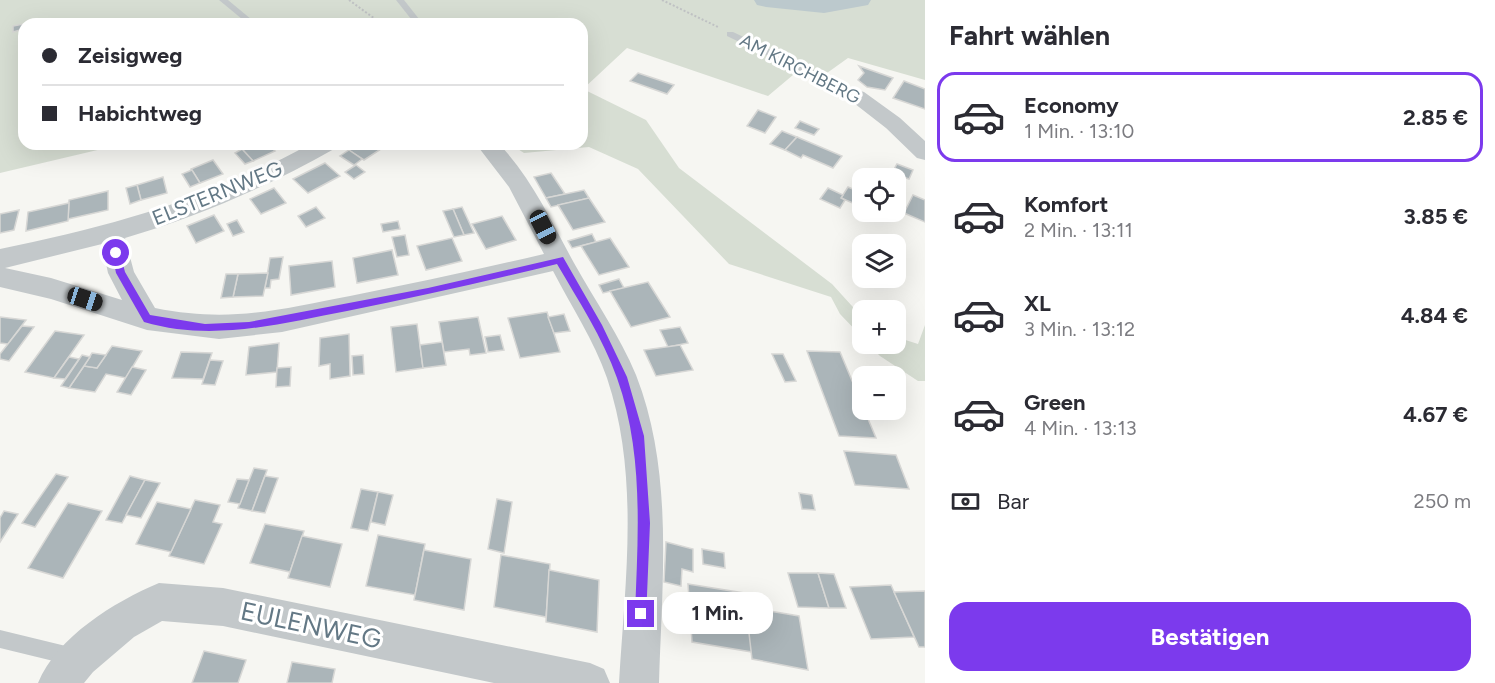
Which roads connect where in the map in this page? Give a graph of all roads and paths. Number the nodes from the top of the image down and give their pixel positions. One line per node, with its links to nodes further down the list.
1 (223, 0): 5 (lane)
2 (350, 0): 6 (path)
3 (400, 0): 7 (lane)
4 (662, 0): 8 (path)
5 (246, 18)
6 (374, 18)
7 (414, 18)
8 (730, 34): 9 (lane, AM KIRCHBERG)
9 (857, 96): 12 (street, AM KIRCHBERG)
10 (314, 150): 13 (street, ELSTERNWEG)
11 (493, 150): 15 (street)
12 (925, 153)
13 (112, 234): 14 (street, ELSTERNWEG); 17 (street)
14 (0, 259)
15 (560, 260): 17 (street); 21 (street)
16 (0, 278): 17 (street)
17 (147, 319)
18 (0, 639): 19 (lane)
19 (69, 671): 20 (street, EULENWEG)
20 (590, 683)
21 (639, 683)

